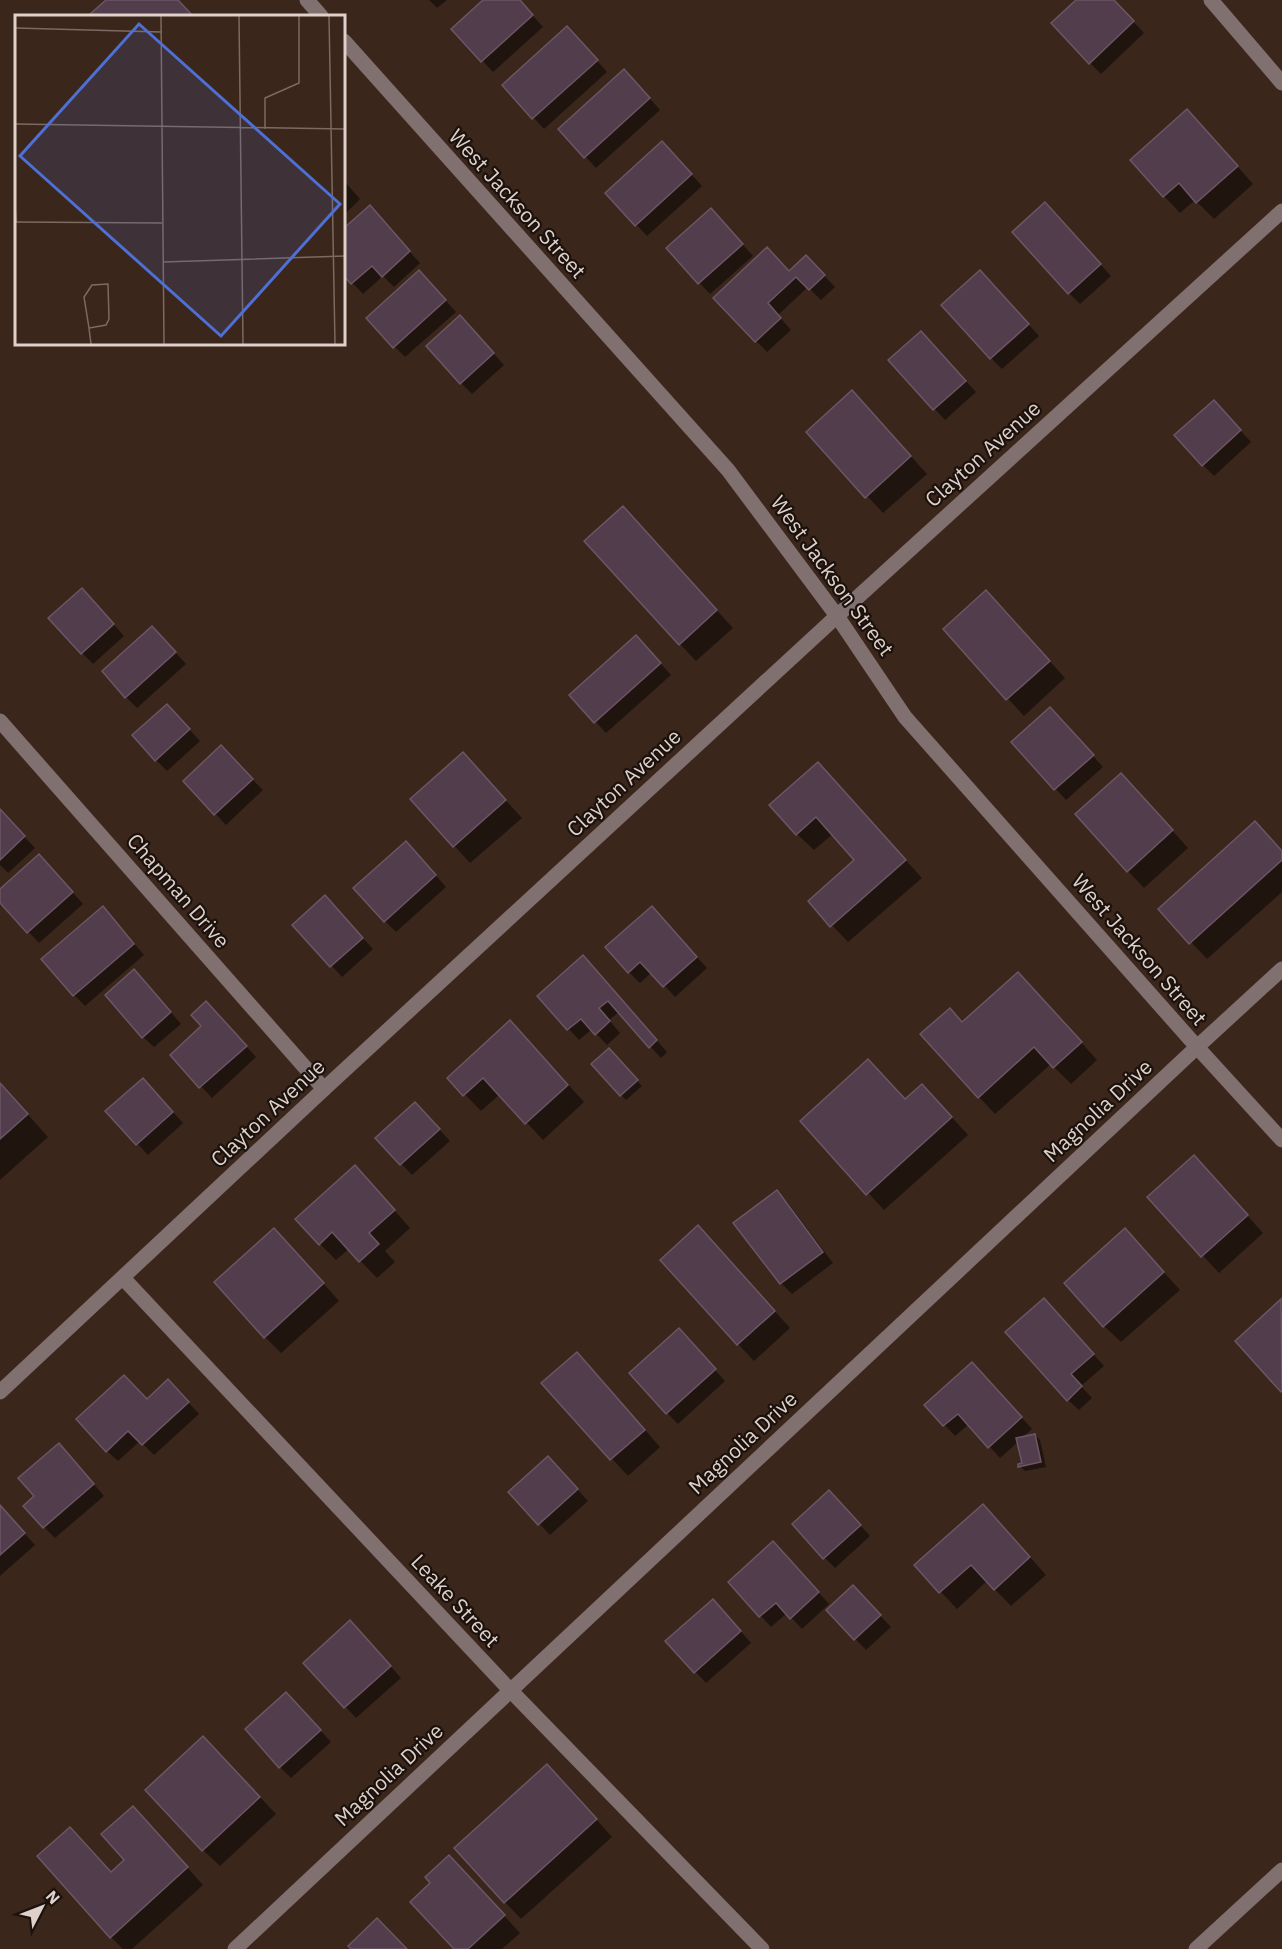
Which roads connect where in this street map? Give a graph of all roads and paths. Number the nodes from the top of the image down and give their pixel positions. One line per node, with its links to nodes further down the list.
1 (307, 0): 3 (street)
2 (1211, 0): 5 (street)
3 (320, 15)
4 (345, 42): 7 (street, West Jackson Street)
5 (1282, 83)
6 (1282, 211): 7 (street, Clayton Avenue)
7 (837, 616): 10 (street, West Jackson Street); 11 (street, Clayton Avenue)
8 (0, 721): 11 (street, Chapman Drive)
9 (1282, 969): 10 (street, Magnolia Drive)
10 (1197, 1047): 12 (street, West Jackson Street); 15 (street, Magnolia Drive)
11 (324, 1089): 13 (street, Clayton Avenue)
12 (1282, 1140)
13 (123, 1278): 14 (street, Clayton Avenue); 15 (street, Leake Street)
14 (0, 1392)
15 (510, 1690): 17 (street, Magnolia Drive); 18 (street, Leake Street)
16 (1282, 1870): 19 (street)
17 (235, 1949)
18 (762, 1949)
19 (1196, 1949)

